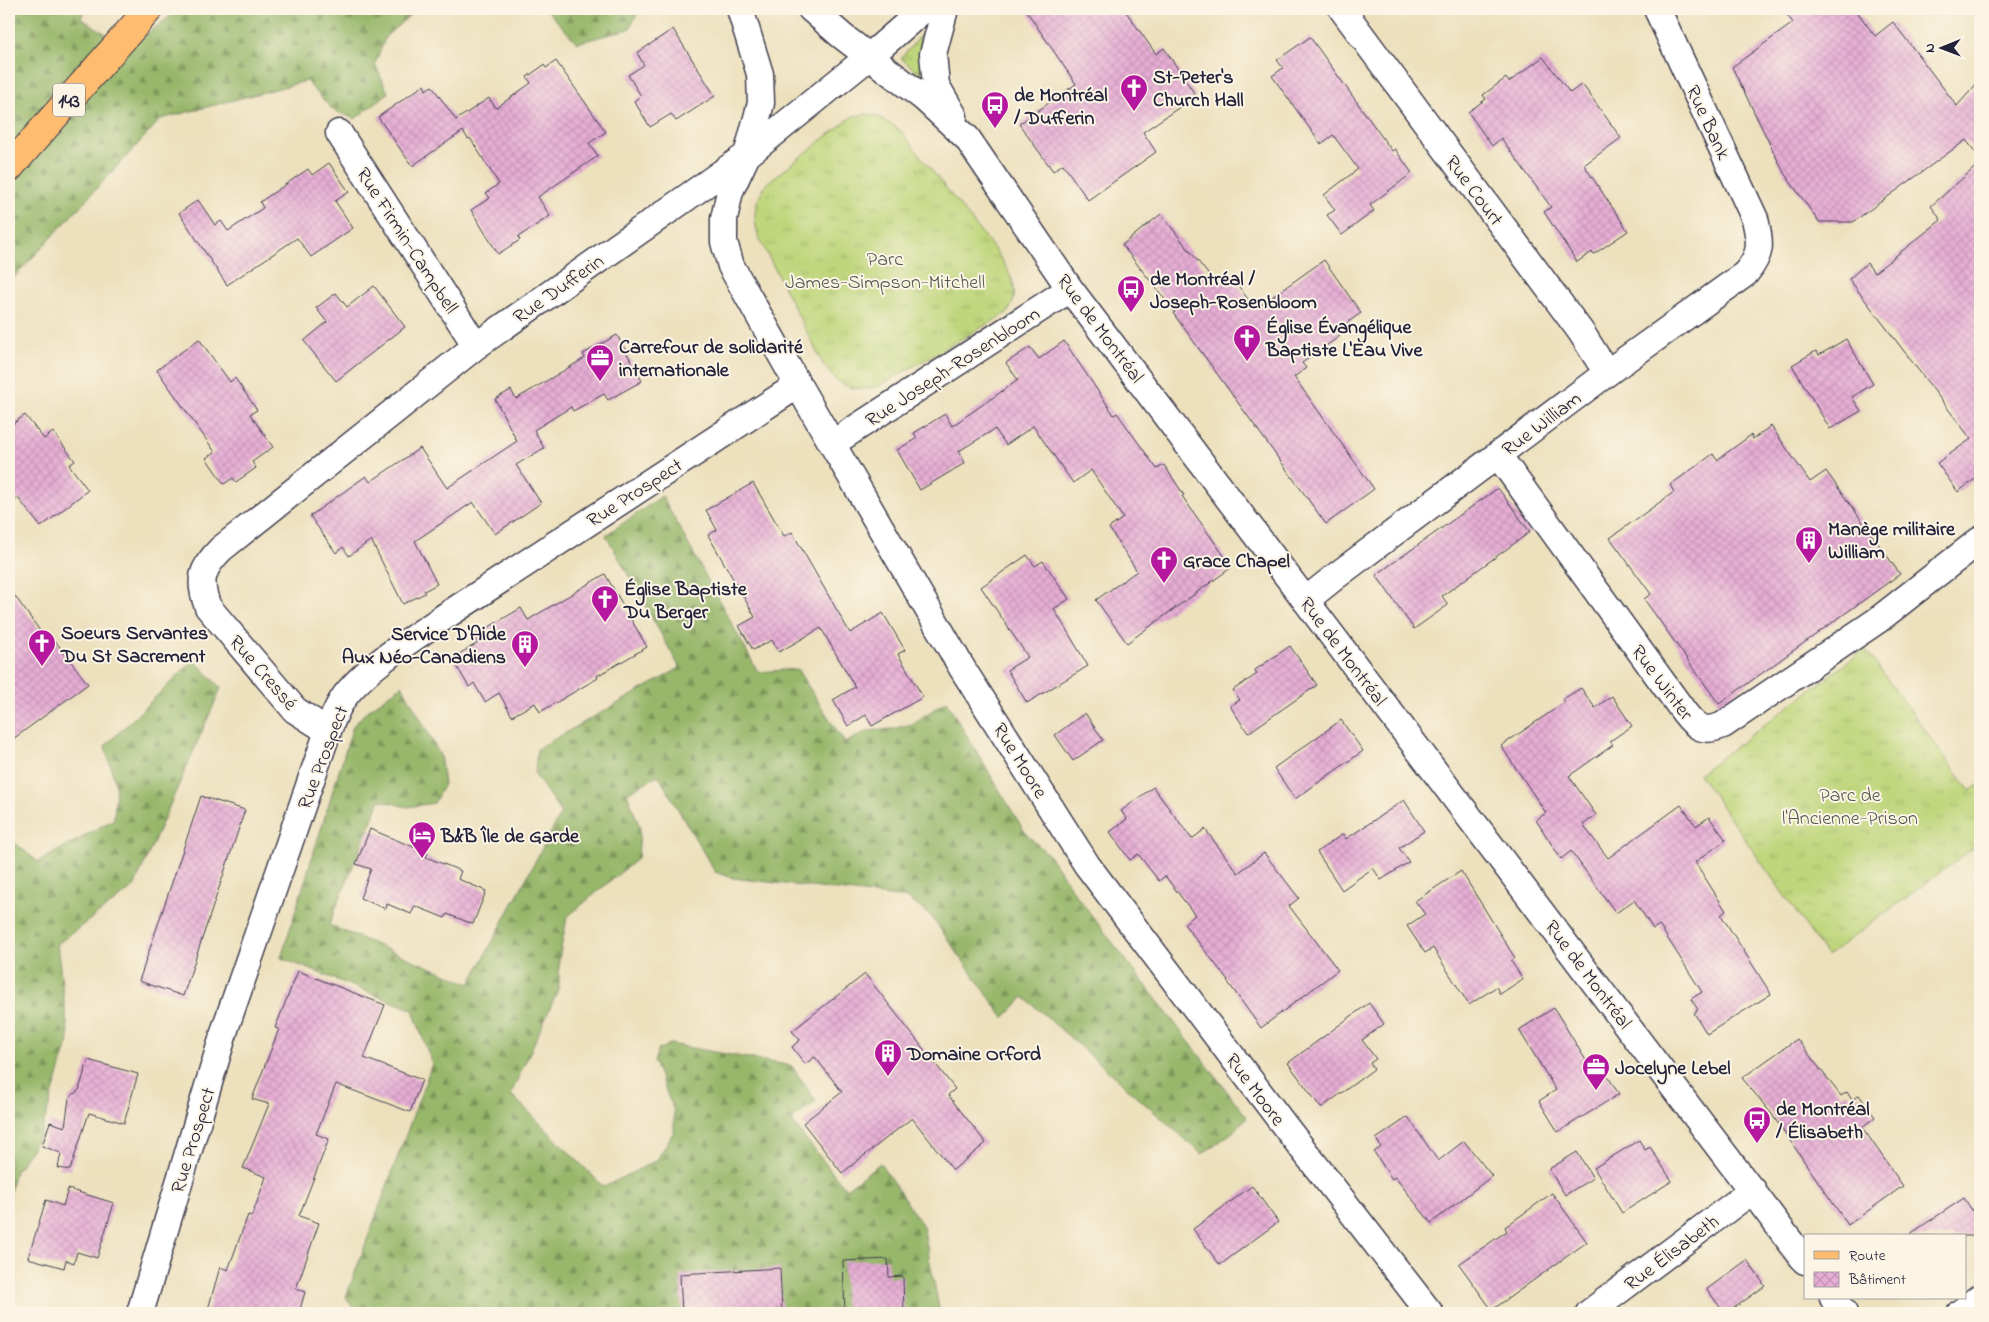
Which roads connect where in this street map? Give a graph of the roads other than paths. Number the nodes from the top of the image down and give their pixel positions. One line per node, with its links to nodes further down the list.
1 (149, 9): 12 (main road, 143)
2 (740, 9): 11 (street, Rue Moore)
3 (812, 9): 8 (street, Rue de Montréal)
4 (924, 9): 8 (street, Rue Dufferin)
5 (945, 9): 10 (street)
6 (1342, 9): 16 (street, Rue Court)
7 (1657, 9): 13 (street, Rue Bank)
8 (870, 56): 10 (street, Rue de Montréal); 11 (street, Rue Dufferin)
9 (339, 133): 15 (street, Rue Firmin-Campbell)
10 (967, 138): 14 (street, Rue de Montréal)
11 (747, 155): 15 (street, Rue Dufferin); 17 (street, Rue Moore)
12 (9, 168)
13 (1759, 236): 16 (street, Rue William)
14 (1070, 289): 18 (street, Rue Joseph-Rosenbloom); 22 (street, Rue de Montréal)
15 (476, 346): 21 (street, Rue Dufferin)
16 (1607, 373): 19 (street, Rue William)
17 (798, 385): 18 (street, Rue Moore); 23 (street, Rue Prospect)
18 (833, 443): 29 (street, Rue Moore)
19 (1498, 456): 20 (street, Rue Winter); 22 (street, Rue William)
20 (1980, 540)
21 (203, 577): 23 (street, Rue Cressé)
22 (1306, 600): 24 (street, Rue de Montréal)
23 (328, 732): 28 (street, Rue Prospect)
24 (1753, 1190): 25 (street, Rue de Montréal); 30 (street, Rue Élisabeth)
25 (1804, 1260)
26 (1980, 1298): 32 (street)
27 (1834, 1300): 31 (street)
28 (140, 1313)
29 (1430, 1313)
30 (1589, 1313)
31 (1844, 1313)
32 (1960, 1313)

